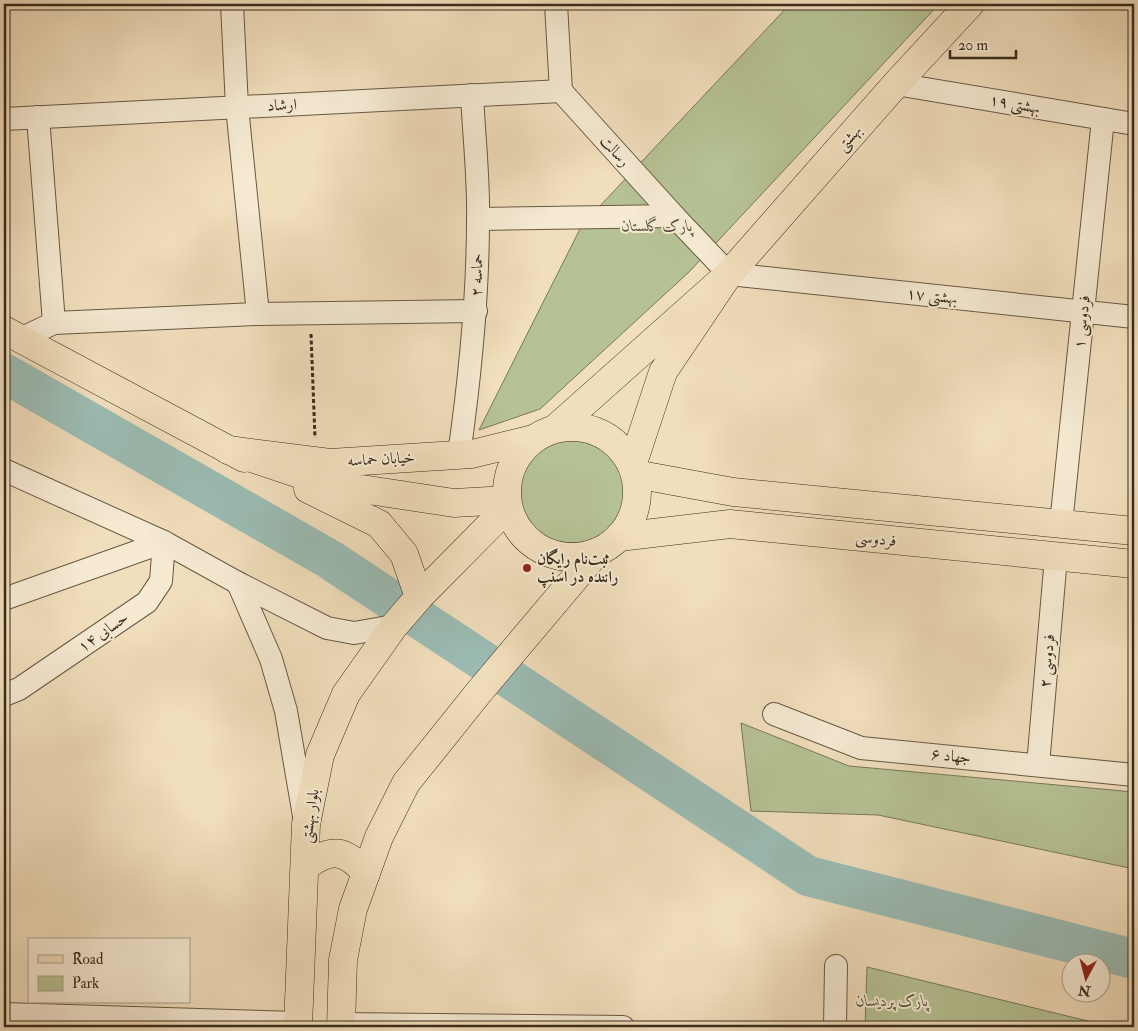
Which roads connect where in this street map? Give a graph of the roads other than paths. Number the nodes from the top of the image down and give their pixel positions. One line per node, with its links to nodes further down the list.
1 (232, 4): 7 (street)
2 (556, 4): 5 (street)
3 (970, 4): 4 (main road, بهشتی)
4 (896, 84): 10 (street, بهشتی ۱۹); 14 (main road, بهشتی)
5 (561, 91): 6 (street, ارشاد); 12 (street, رسالت)
6 (472, 95): 7 (street, ارشاد); 13 (street, حماسه ۲)
7 (237, 107): 8 (street, ارشاد); 17 (street)
8 (38, 117): 9 (street, ارشاد); 19 (street)
9 (4, 119)
10 (1103, 119): 11 (street, بهشتی ۱۹); 16 (street, فردوسی ۱)
11 (1134, 124)
12 (674, 216): 13 (street); 14 (street, رسالت)
13 (478, 219): 15 (street, حماسه ۲)
14 (730, 274): 16 (street, بهشتی ۱۷); 21 (main road); 25 (main road)
15 (476, 311): 17 (street); 23 (street, حماسه ۲)
16 (1083, 312): 18 (street, بهشتی ۱۷); 27 (street, فردوسی ۱)
17 (258, 314): 19 (street)
18 (1134, 317)
19 (54, 323): 20 (street)
20 (12, 335): 22 (main road, خیابان حماسه)
21 (545, 434): 23 (main road, خیابان حماسه); 25 (main road); 26 (main road)
22 (228, 450): 23 (main road, خیابان حماسه); 26 (main road, خیابان حماسه); 35 (main road)
23 (459, 455)
24 (4, 470): 30 (street)
25 (633, 470): 27 (main road, فردوسی); 29 (main road)
26 (507, 503): 31 (main road); 35 (main road, بلوار بهشتی)
27 (1061, 524): 28 (main road, فردوسی)
28 (1134, 532)
29 (619, 537): 31 (main road); 32 (main road, فردوسی)
30 (164, 542): 34 (street); 36 (street); 38 (street, حسابی ۱۴)
31 (596, 552): 44 (main road)
32 (1056, 557): 33 (main road, فردوسی); 40 (street, فردوسی ۲)
33 (1134, 564)
34 (238, 583): 37 (street); 42 (street)
35 (419, 597): 37 (main road, بلوار بهشتی)
36 (4, 599)
37 (394, 626): 42 (main road, بلوار بهشتی)
38 (4, 695)
39 (774, 714): 40 (street, جهاد ۶)
40 (1038, 765): 41 (street, جهاد ۶)
41 (1134, 775)
42 (306, 824): 43 (main road, بلوار بهشتی)
43 (305, 867): 44 (main road); 47 (main road, بلوار بهشتی)
44 (366, 873): 48 (main road)
45 (836, 966): 51 (street)
46 (4, 1014): 47 (street)
47 (298, 1025)
48 (341, 1026): 49 (street)
49 (449, 1026): 50 (street)
50 (623, 1027)
51 (835, 1027)

